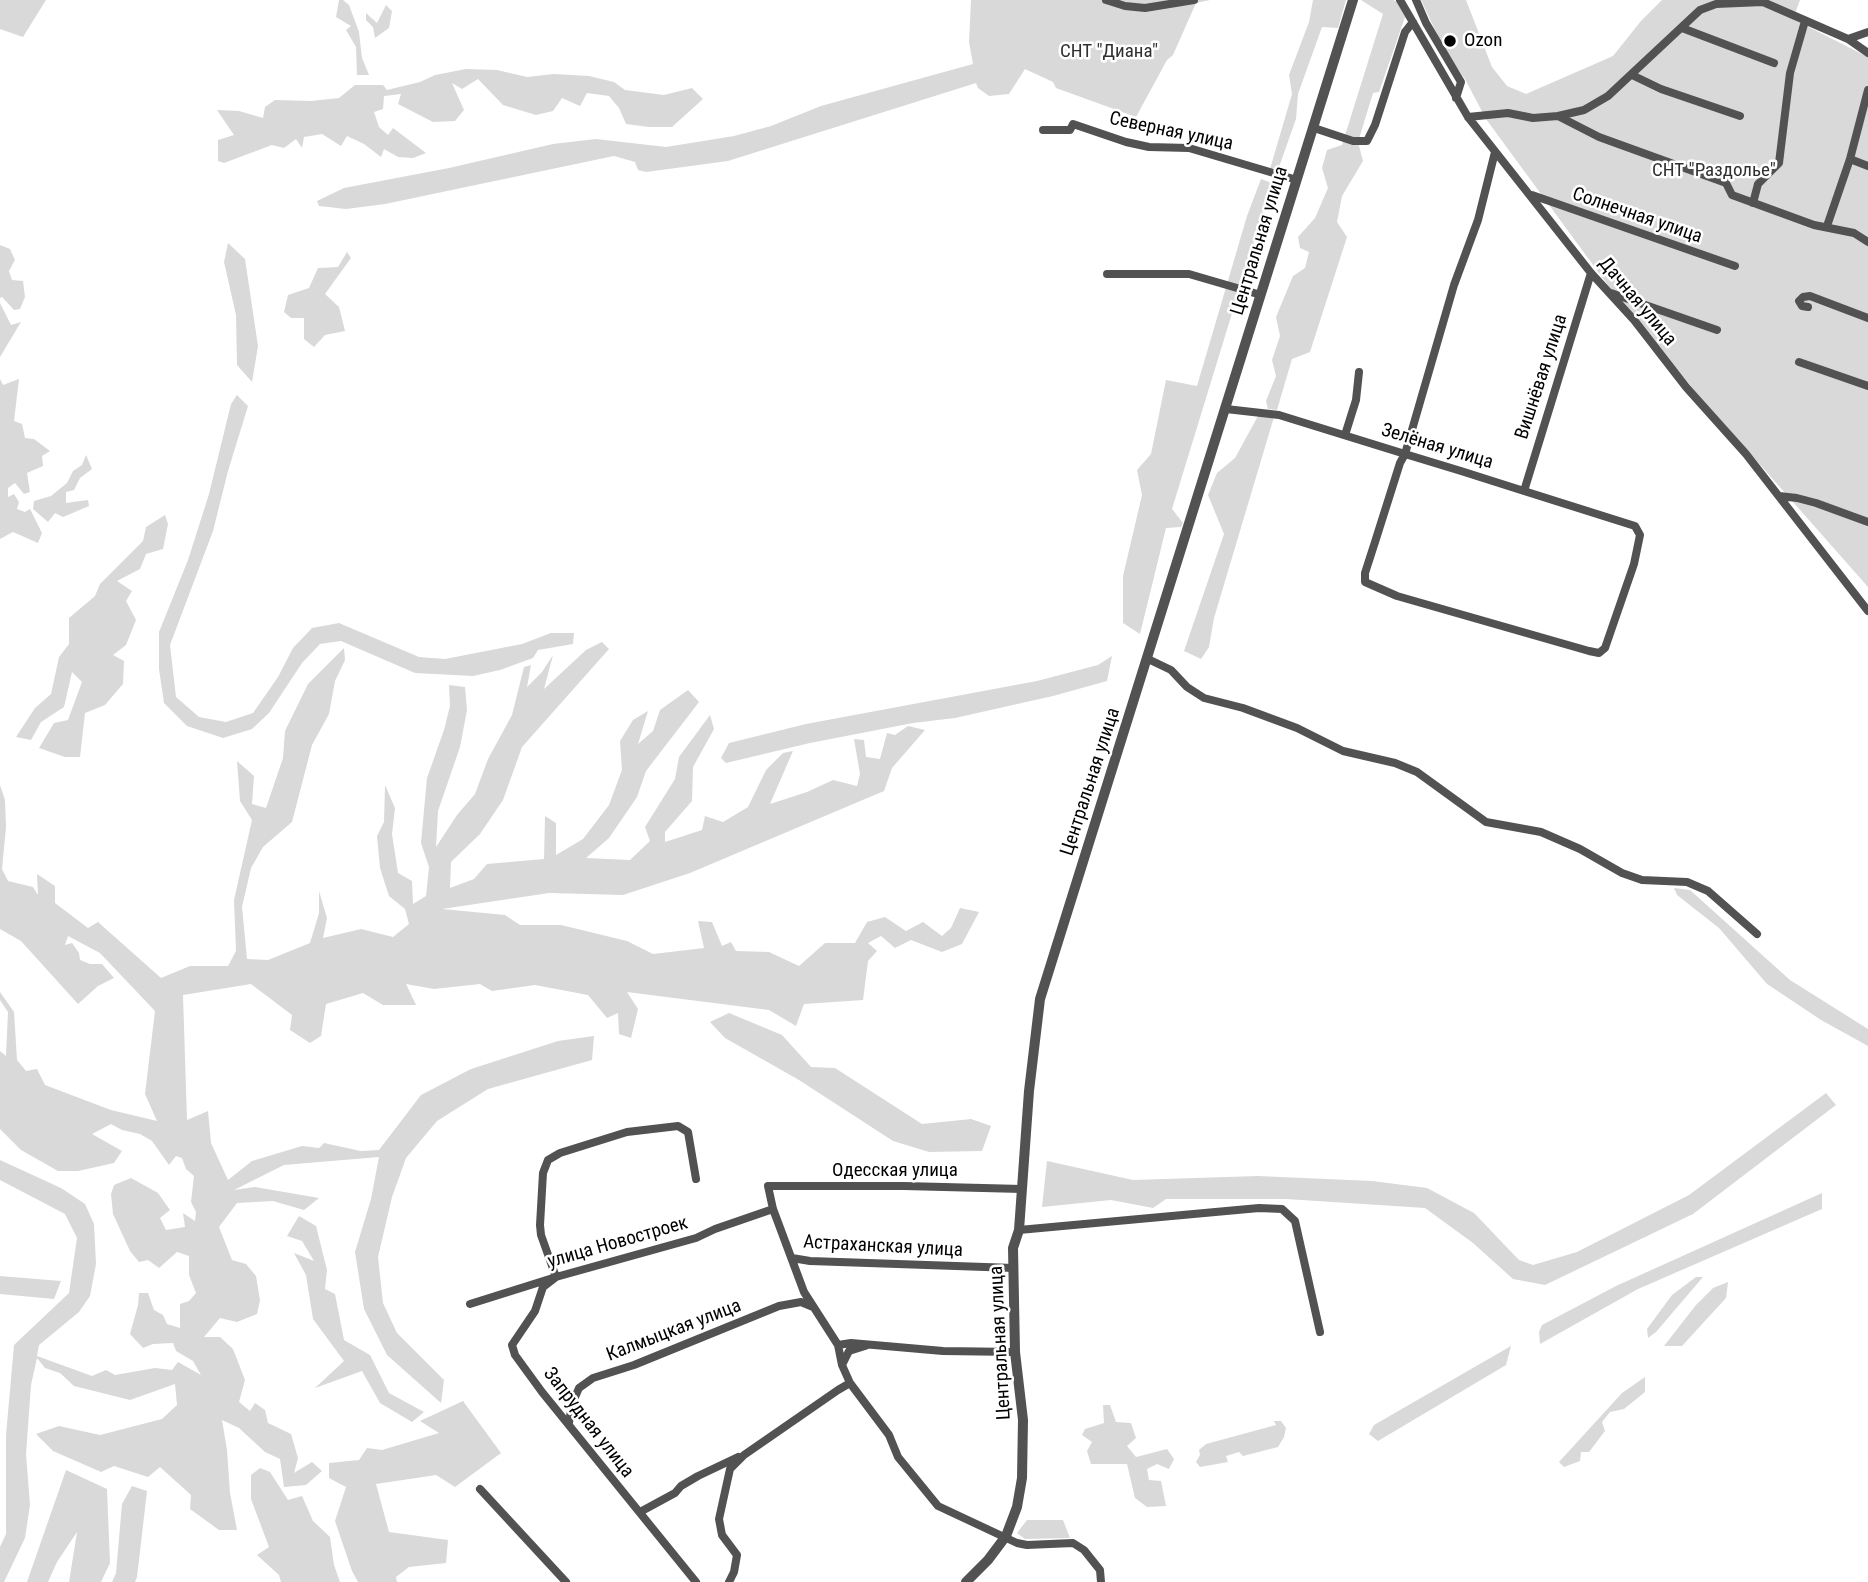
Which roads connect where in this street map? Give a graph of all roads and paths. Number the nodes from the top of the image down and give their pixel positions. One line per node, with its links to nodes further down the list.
1 (1106, 0): 2 (street)
2 (1194, 0)
3 (1353, 0): 19 (street, Центральная улица)
4 (1401, 0): 7 (street, Дачная улица)
5 (1416, 0): 15 (street)
6 (1805, 21): 8 (street); 10 (street); 26 (street)
7 (1413, 22): 15 (street, Дачная улица); 19 (street)
8 (1682, 27): 12 (street); 13 (street)
9 (1868, 32): 10 (street)
10 (1848, 39): 11 (street)
11 (1868, 53)
12 (1774, 63)
13 (1632, 75): 16 (street); 18 (street)
14 (1867, 95): 22 (street)
15 (1456, 98): 17 (street, Дачная улица)
16 (1740, 116)
17 (1468, 117): 18 (street); 21 (street, Дачная улица)
18 (1558, 117): 26 (street)
19 (1314, 128): 24 (street, Центральная улица)
20 (1042, 130): 24 (street, Северная улица)
21 (1495, 152): 25 (street, Дачная улица); 42 (street)
22 (1850, 159): 23 (street); 27 (street)
23 (1868, 166)
24 (1297, 180): 33 (street, Центральная улица)
25 (1529, 194): 29 (street, Солнечная улица); 30 (street, Дачная улица)
26 (1753, 203): 27 (street)
27 (1827, 226): 28 (street)
28 (1868, 242)
29 (1735, 266)
30 (1591, 273): 32 (street, Дачная улица); 43 (street, Вишнёвая улица)
31 (1107, 274): 33 (street)
32 (1609, 292): 36 (street); 44 (street, Дачная улица)
33 (1262, 295): 40 (street, Центральная улица)
34 (1808, 307): 35 (street)
35 (1868, 318)
36 (1717, 330)
37 (1799, 362): 39 (street)
38 (1359, 372): 41 (street)
39 (1868, 386)
40 (1226, 409): 41 (street, Зелёная улица); 47 (street, Центральная улица)
41 (1345, 435): 42 (street, Зелёная улица)
42 (1405, 454): 43 (street, Зелёная улица); 43 (street, Зелёная улица)
43 (1524, 491)
44 (1779, 496): 45 (street); 46 (street, Дачная улица)
45 (1868, 522)
46 (1868, 611)
47 (1149, 659): 48 (street); 50 (street, Центральная улица)
48 (1757, 934)
49 (696, 1179): 55 (street)
50 (1022, 1189): 51 (street, Одесская улица); 52 (street, Центральная улица)
51 (773, 1209): 53 (street); 55 (street, улица Новостроек)
52 (1019, 1230): 54 (street, Центральная улица); 58 (street)
53 (792, 1258): 54 (street, Астраханская улица); 57 (street)
54 (1014, 1268): 61 (street, Центральная улица)
55 (556, 1277): 56 (street, улица Новостроек); 64 (street, Запрудная улица)
56 (470, 1304)
57 (816, 1308): 59 (street); 64 (street, Калмыцкая улица)
58 (1321, 1332)
59 (838, 1345): 60 (street); 62 (street)
60 (864, 1346): 61 (street); 62 (street)
61 (1015, 1352): 68 (street, Центральная улица)
62 (842, 1365): 63 (street)
63 (850, 1383): 65 (street); 68 (street)
64 (569, 1423): 67 (street, Запрудная улица)
65 (744, 1455): 67 (street); 71 (street)
66 (480, 1489): 69 (street)
67 (640, 1513): 70 (street, Запрудная улица)
68 (1006, 1536): 72 (street, Центральная улица); 73 (street)
69 (566, 1582)
70 (696, 1582)
71 (729, 1582)
72 (966, 1582)
73 (1101, 1582)

